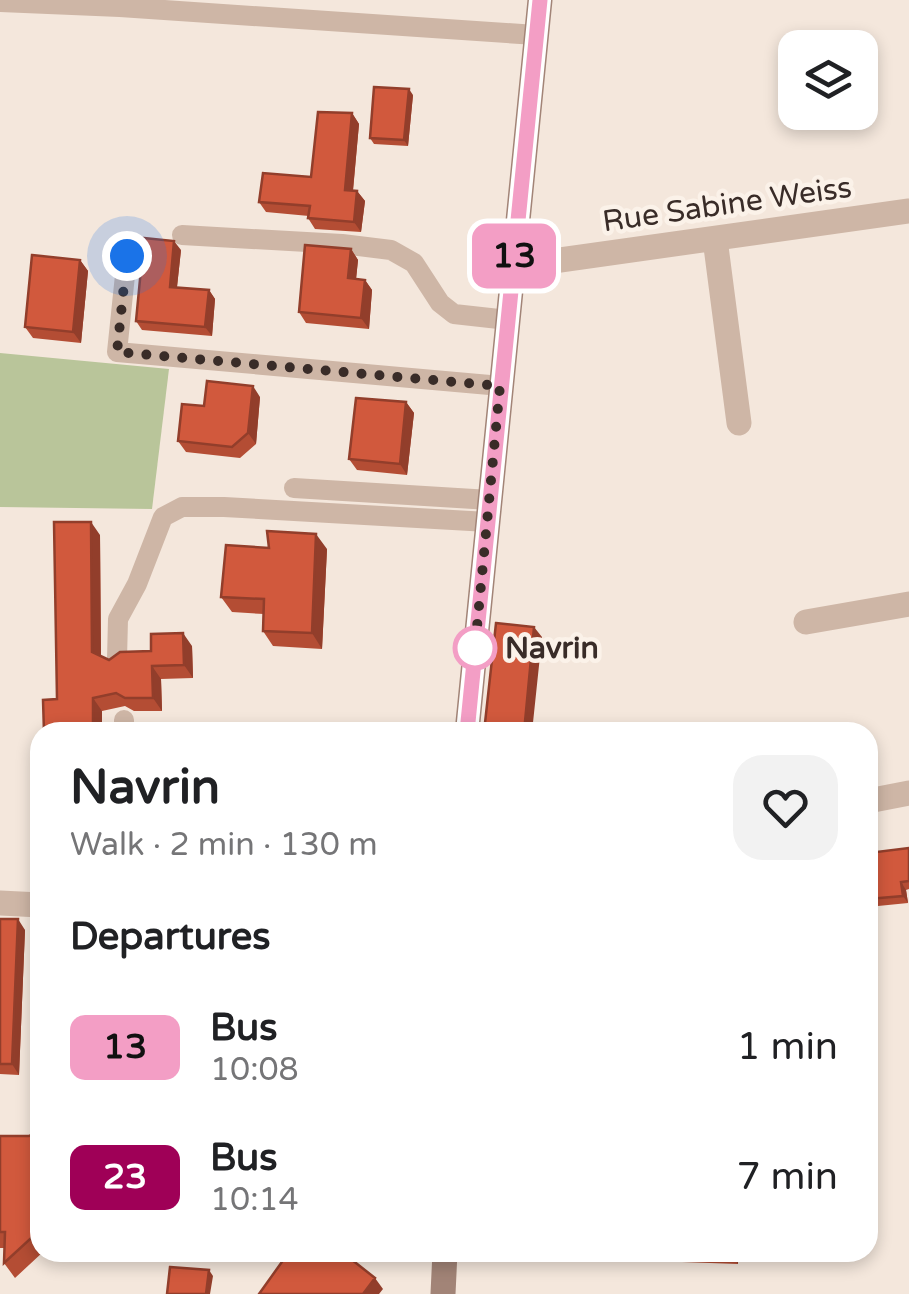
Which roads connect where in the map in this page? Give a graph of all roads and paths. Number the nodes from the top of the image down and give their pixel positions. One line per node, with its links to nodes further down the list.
1 (540, 0): 3 (main road)
2 (0, 2): 3 (lane)
3 (536, 35): 9 (main road)
4 (909, 210): 6 (street, Rue Sabine Weiss)
5 (182, 235): 9 (lane)
6 (716, 239): 8 (street, Rue Sabine Weiss); 11 (street)
7 (127, 256): 10 (lane)
8 (553, 261)
9 (508, 320): 10 (main road)
10 (500, 386): 13 (main road)
11 (739, 423)
12 (294, 488): 13 (lane)
13 (489, 511): 16 (lane); 17 (main road)
14 (909, 604): 15 (street)
15 (806, 622)
16 (117, 660)
17 (468, 722)
18 (909, 793): 19 (street)
19 (878, 799)
20 (0, 903): 21 (street)
21 (30, 904)
22 (445, 1262): 23 (main road)
23 (443, 1294)

